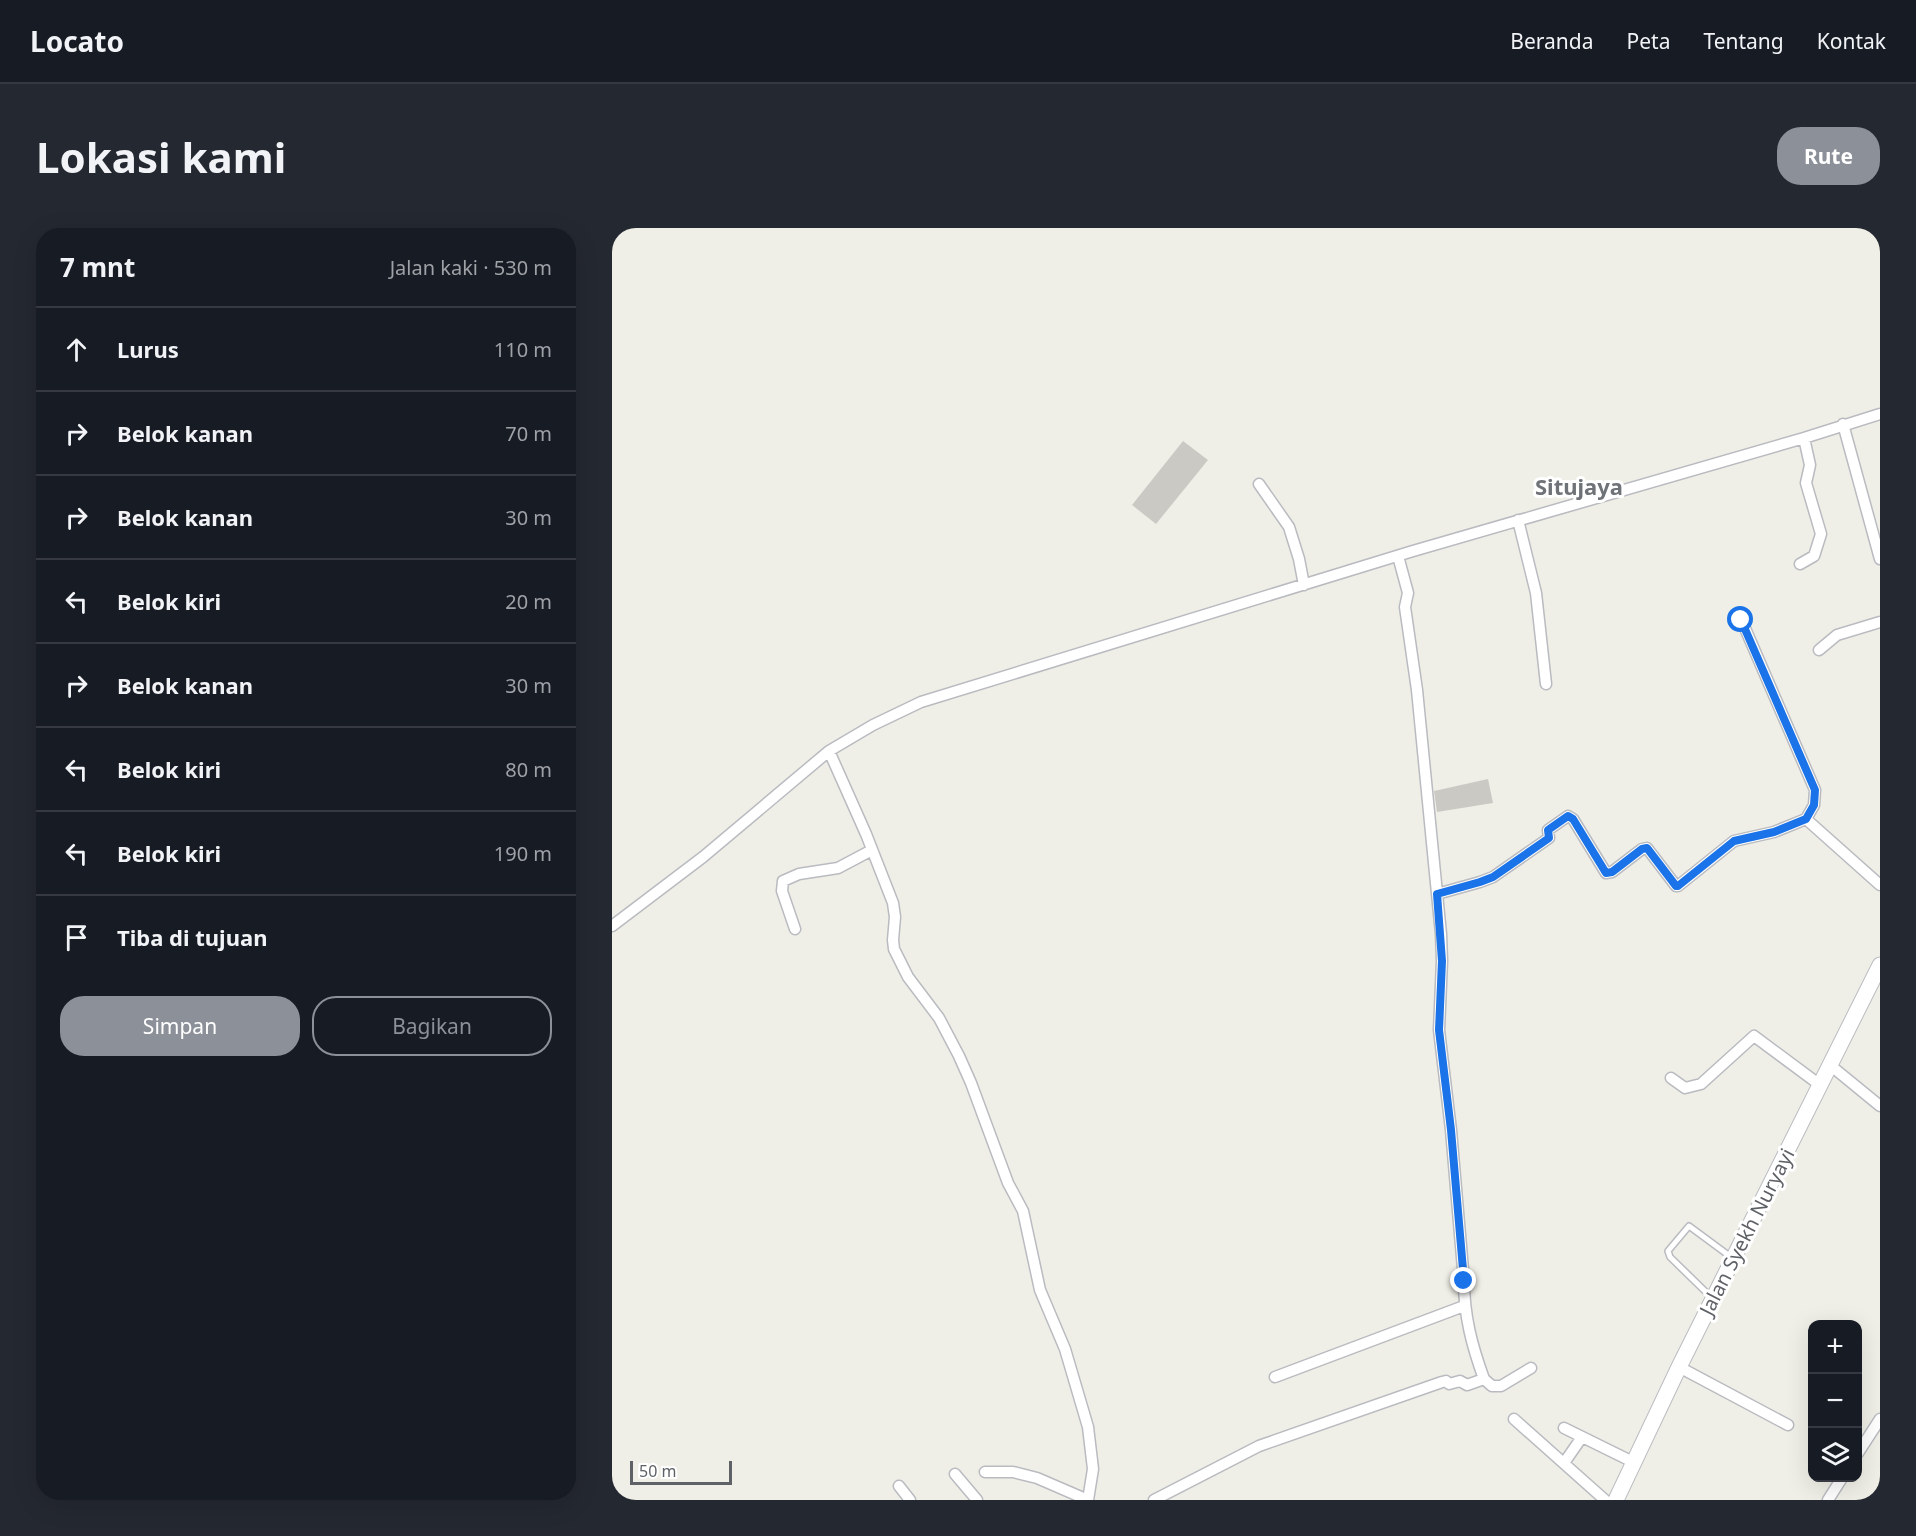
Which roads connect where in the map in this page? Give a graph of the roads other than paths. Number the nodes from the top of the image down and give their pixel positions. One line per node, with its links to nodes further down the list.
1 (1880, 414): 2 (street)
2 (1843, 424): 3 (street); 7 (street)
3 (1804, 438): 5 (street); 8 (street)
4 (1258, 484): 9 (street)
5 (1518, 520): 6 (street); 13 (street)
6 (1398, 556): 9 (street); 18 (street)
7 (1880, 560)
8 (1800, 564)
9 (1304, 585): 14 (street)
10 (1741, 620): 15 (street)
11 (1880, 622): 12 (street)
12 (1819, 650)
13 (1546, 684)
14 (829, 751): 16 (street); 19 (street)
15 (1806, 819): 17 (street); 18 (street)
16 (872, 850): 20 (street); 47 (street)
17 (1880, 885)
18 (1437, 894): 28 (street)
19 (612, 926)
20 (795, 929)
21 (1880, 965): 22 (main road, Jalan Syekh Nuryayi)
22 (1830, 1065): 24 (main road, Jalan Syekh Nuryayi); 25 (street)
23 (1671, 1078): 24 (street)
24 (1820, 1085): 26 (main road, Jalan Syekh Nuryayi)
25 (1880, 1106)
26 (1734, 1259): 27 (main road, Jalan Syekh Nuryayi); 27 (lane)
27 (1713, 1299): 29 (main road, Jalan Syekh Nuryayi)
28 (1464, 1306): 31 (street); 32 (street)
29 (1679, 1367): 35 (street); 39 (main road, Jalan Syekh Nuryayi)
30 (1531, 1368): 32 (street)
31 (1275, 1377)
32 (1484, 1379): 48 (street)
33 (1514, 1419): 40 (street)
34 (1880, 1419): 38 (street)
35 (1788, 1425)
36 (1564, 1428): 37 (street)
37 (1582, 1437): 39 (street); 40 (street)
38 (1862, 1446)
39 (1633, 1462): 50 (main road, Jalan Syekh Nuryayi)
40 (1564, 1463): 49 (street)
41 (985, 1472): 47 (street)
42 (955, 1474): 46 (street)
43 (1839, 1482): 51 (street)
44 (899, 1486): 45 (street)
45 (910, 1500)
46 (977, 1500)
47 (1088, 1500)
48 (1154, 1500)
49 (1605, 1500)
50 (1616, 1500)
51 (1828, 1500)

